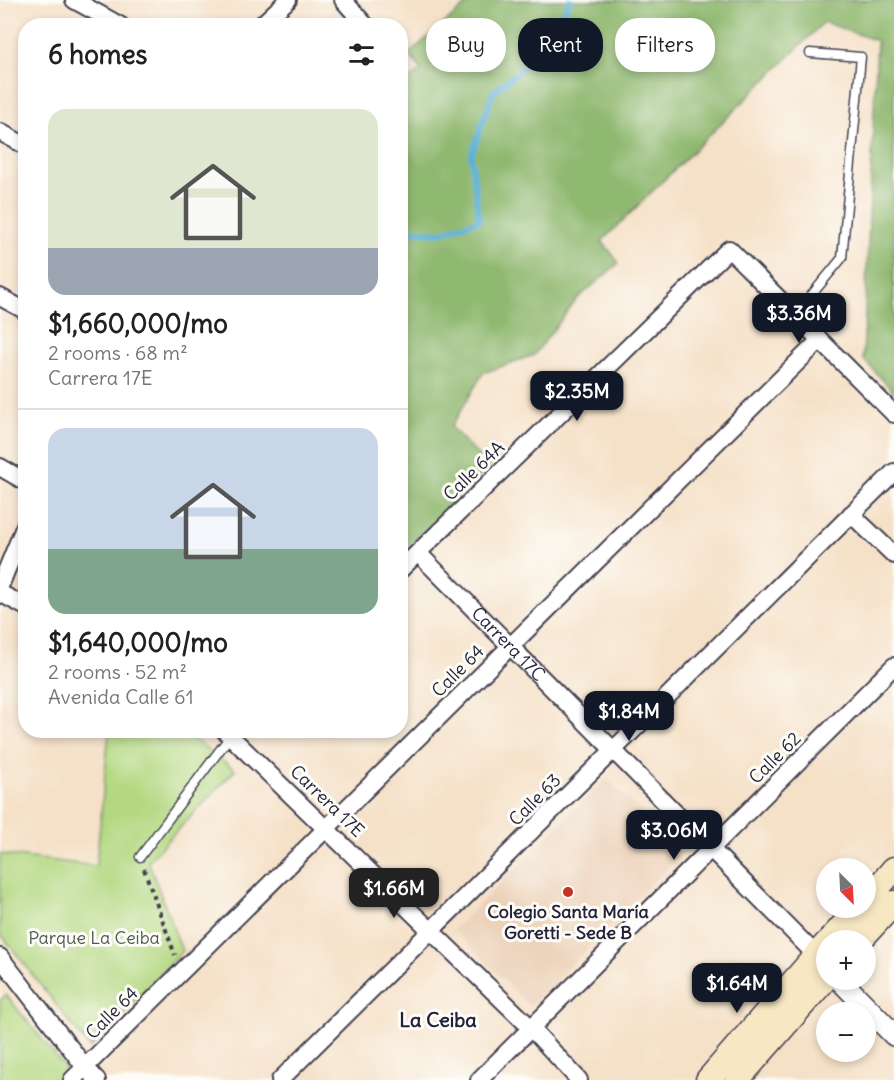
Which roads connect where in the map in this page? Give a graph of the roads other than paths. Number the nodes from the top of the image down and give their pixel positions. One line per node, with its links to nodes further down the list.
1 (74, 0): 4 (street)
2 (288, 0): 5 (street)
3 (343, 0): 6 (street)
4 (107, 18)
5 (269, 18)
6 (359, 18)
7 (810, 53): 12 (lane)
8 (0, 132): 9 (street)
9 (18, 142)
10 (0, 297): 11 (street)
11 (18, 307)
12 (795, 315): 13 (street); 20 (street, Calle 64A)
13 (820, 340): 14 (street); 26 (street, Calle 64)
14 (894, 414)
15 (0, 467): 17 (street)
16 (894, 472): 18 (street, Calle 63)
17 (18, 477)
18 (851, 514): 21 (street); 30 (street, Calle 63)
19 (18, 542): 23 (street)
20 (418, 553): 22 (street, Calle 64A); 26 (street, Carrera 17C)
21 (894, 555)
22 (408, 562)
23 (0, 586)
24 (0, 593): 25 (street)
25 (18, 603)
26 (511, 646): 30 (street, Carrera 17C); 31 (street, Calle 64)
27 (894, 666): 32 (street, Calle 62)
28 (226, 738): 33 (lane)
29 (236, 738): 31 (street, Carrera 17E)
30 (613, 750): 32 (street, Carrera 17C); 38 (street, Calle 63)
31 (327, 828): 38 (street, Carrera 17E); 48 (street, Calle 64)
32 (711, 849): 41 (street, Carrera 17C); 46 (street, Calle 62)
33 (140, 857)
34 (894, 869): 35 (main road)
35 (876, 890)
36 (894, 903): 40 (main road)
37 (851, 918): 39 (main road)
38 (431, 930): 46 (street, Carrera 17E); 51 (street, Calle 63)
39 (842, 930)
40 (869, 930)
41 (816, 943)
42 (816, 961): 54 (main road)
43 (2, 965): 48 (street)
44 (816, 989): 55 (main road)
45 (850, 990): 47 (street)
46 (531, 1028): 52 (street, Calle 62); 53 (street, Carrera 17E)
47 (894, 1035)
48 (85, 1067): 49 (street, Calle 64); 50 (street)
49 (72, 1080)
50 (97, 1080)
51 (280, 1080)
52 (479, 1080)
53 (579, 1080)
54 (708, 1080)
55 (737, 1080)

